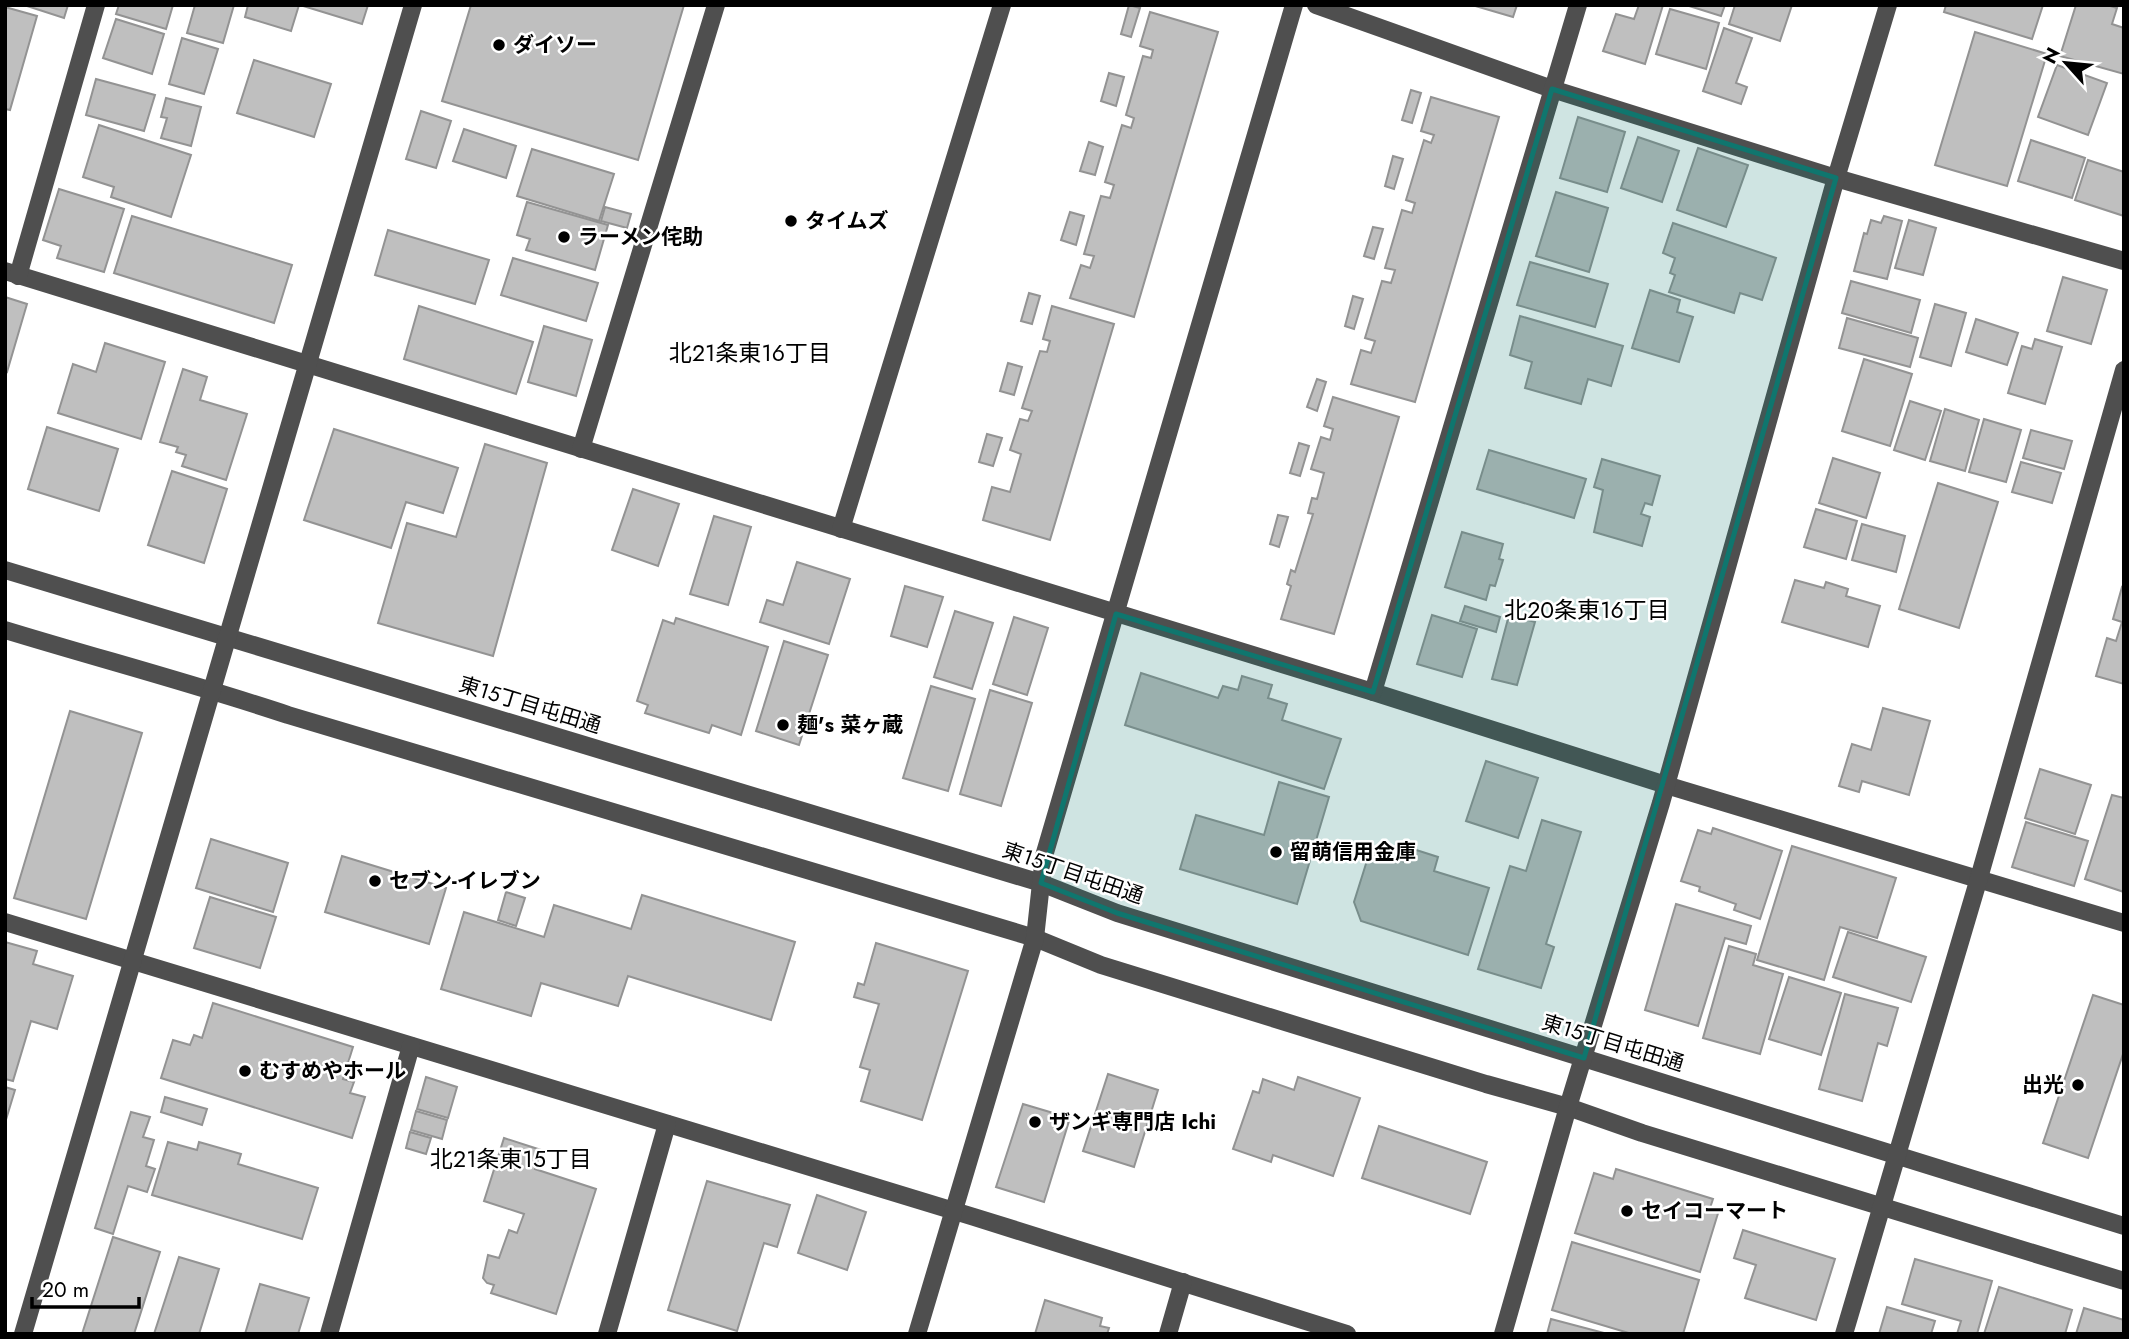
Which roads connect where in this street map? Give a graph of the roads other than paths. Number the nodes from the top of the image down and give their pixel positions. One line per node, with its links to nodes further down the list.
1 (96, 5): 12 (street)
2 (412, 5): 13 (street)
3 (716, 5): 15 (street)
4 (1002, 5): 16 (street)
5 (1294, 5): 18 (street)
6 (1316, 5): 9 (street)
7 (1578, 5): 9 (street)
8 (1888, 5): 10 (street)
9 (1552, 89): 10 (street); 22 (street)
10 (1836, 178): 11 (street); 23 (street)
11 (2124, 261)
12 (12, 273): 13 (street)
13 (307, 365): 15 (street); 20 (street)
14 (2124, 370): 24 (street)
15 (581, 449): 16 (street)
16 (841, 529): 18 (street)
17 (5, 570): 20 (street, 東15丁目屯田通)
18 (1116, 614): 22 (street); 25 (street)
19 (5, 630): 21 (street)
20 (227, 636): 21 (street); 25 (street, 東15丁目屯田通)
21 (212, 690): 28 (street); 29 (street)
22 (1373, 692): 23 (street)
23 (1666, 785): 24 (street); 31 (street)
24 (1979, 878): 27 (street); 34 (street)
25 (1041, 883): 28 (street); 31 (street, 東15丁目屯田通)
26 (5, 922): 29 (street)
27 (2124, 923)
28 (1035, 938): 32 (street); 36 (street)
29 (133, 960): 30 (street); 40 (street)
30 (411, 1046): 33 (street); 41 (street)
31 (1584, 1058): 32 (street); 34 (street, 東15丁目屯田通)
32 (1568, 1107): 35 (street); 46 (street)
33 (667, 1124): 36 (street); 42 (street)
34 (1897, 1157): 35 (street); 37 (street, 東15丁目屯田通)
35 (1881, 1206): 38 (street); 47 (street)
36 (953, 1211): 39 (street); 43 (street)
37 (2124, 1226)
38 (2124, 1281)
39 (1183, 1282): 44 (street); 45 (street)
40 (23, 1334)
41 (329, 1334)
42 (607, 1334)
43 (917, 1334)
44 (1168, 1334)
45 (1347, 1334)
46 (1503, 1334)
47 (1844, 1334)

